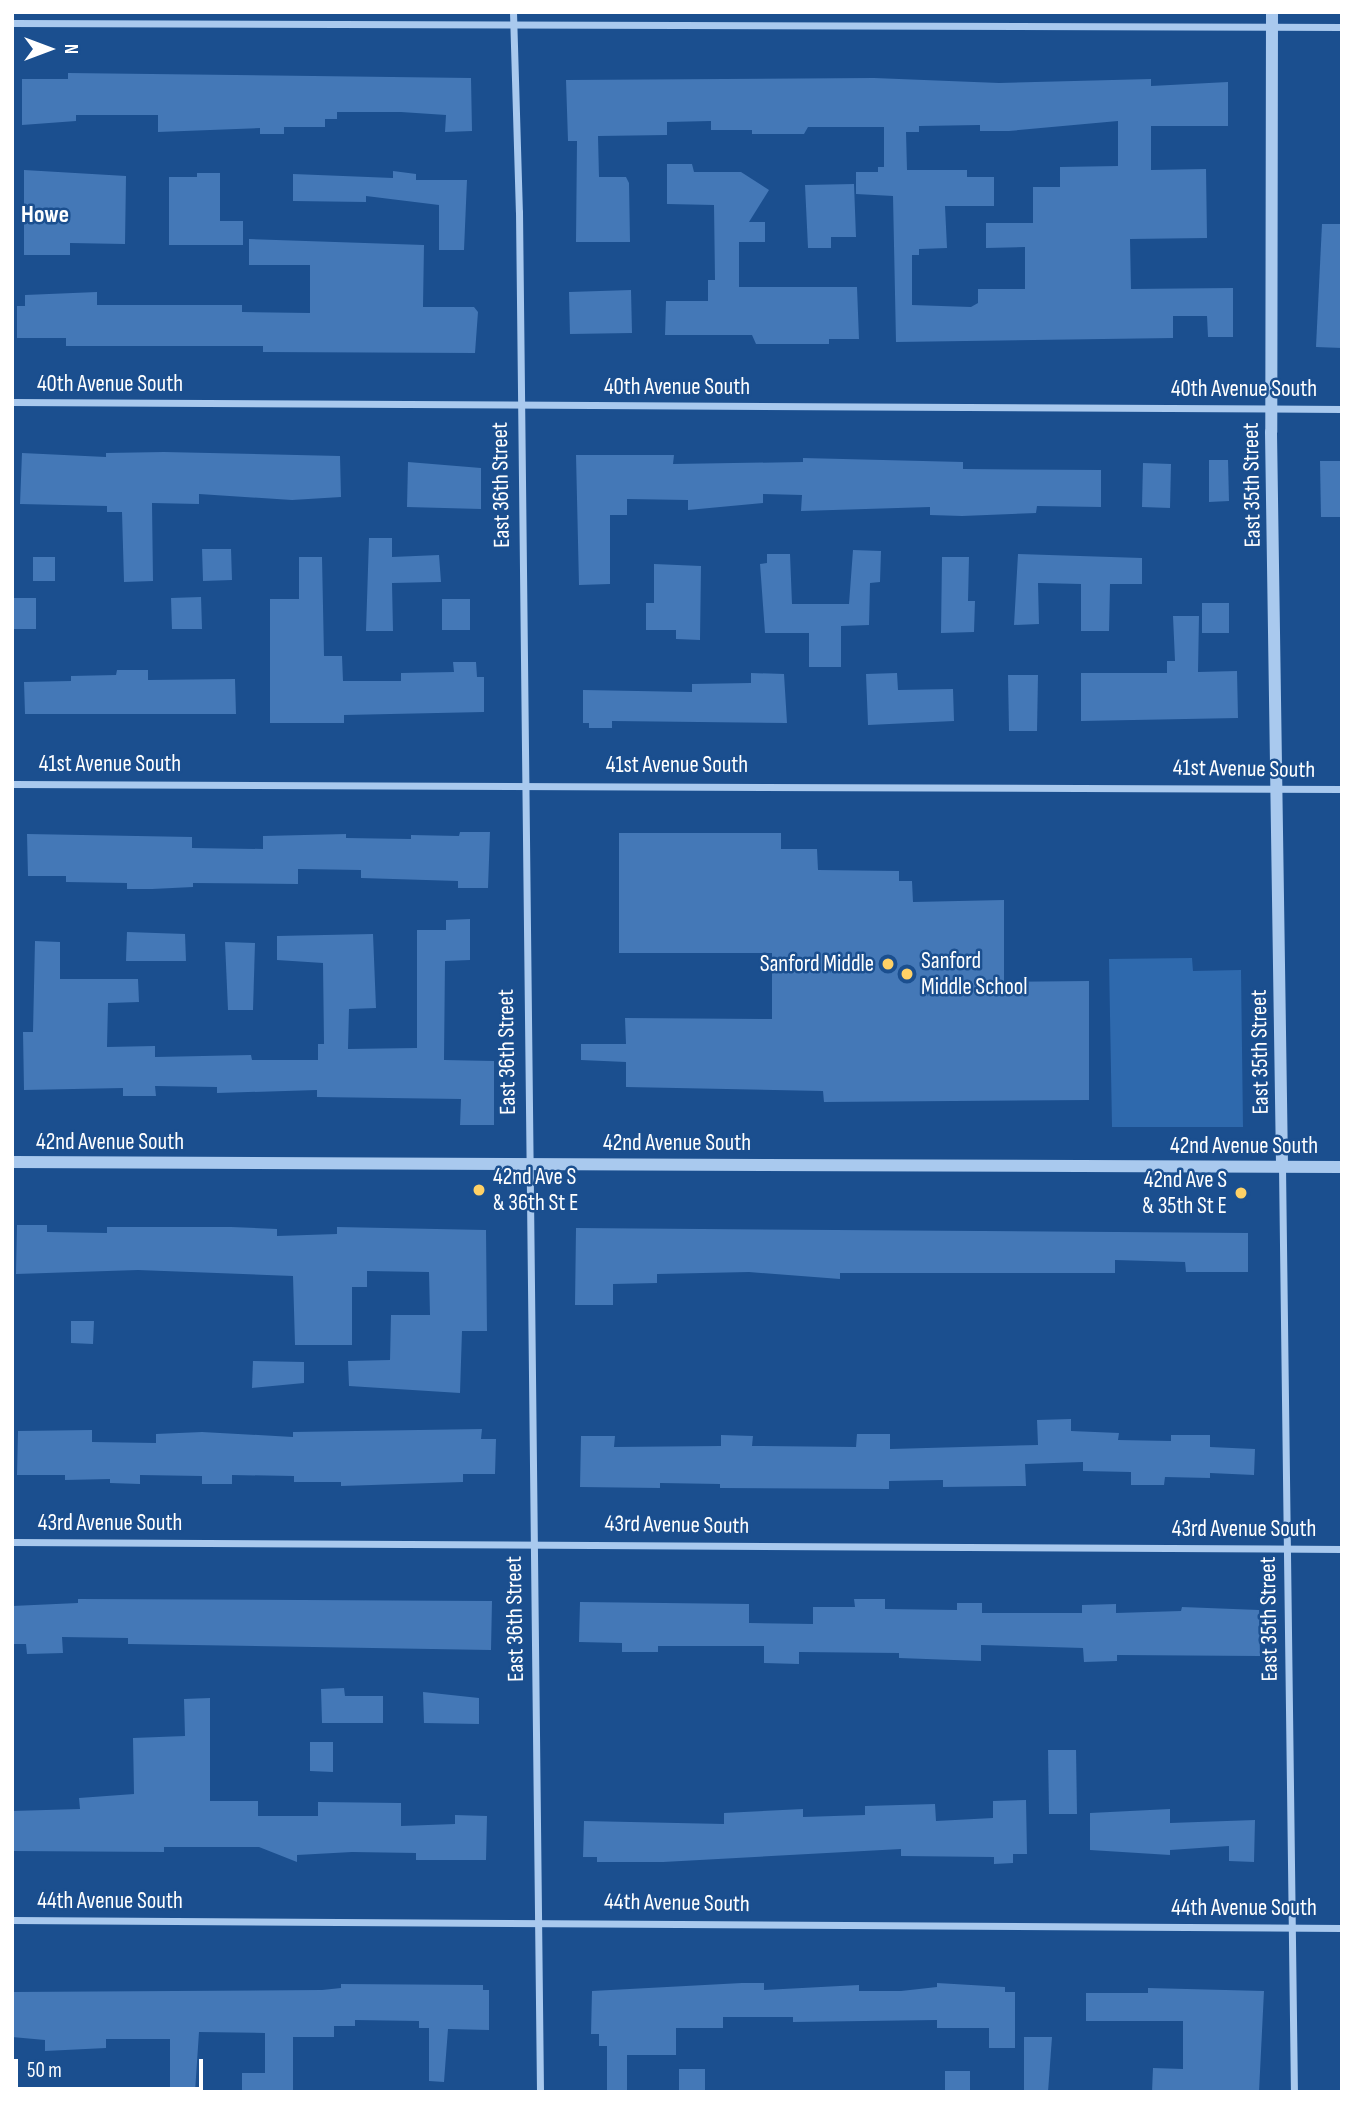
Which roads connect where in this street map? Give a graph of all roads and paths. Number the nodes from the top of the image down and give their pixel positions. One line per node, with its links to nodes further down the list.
1 (513, 12): 4 (street, East 36th Street)
2 (1272, 12): 5 (street, East 35th Street)
3 (12, 23): 4 (street)
4 (513, 26): 5 (street); 8 (street, East 36th Street)
5 (1272, 27): 6 (street); 9 (street, East 35th Street)
6 (1342, 27)
7 (12, 402): 8 (street, 40th Avenue South)
8 (518, 405): 9 (street, 40th Avenue South); 12 (street, East 36th Street)
9 (1272, 408): 10 (street, 40th Avenue South); 13 (street, East 35th Street)
10 (1342, 409)
11 (12, 783): 12 (street, 41st Avenue South)
12 (525, 784): 13 (street, 41st Avenue South); 16 (street, East 36th Street)
13 (1278, 789): 14 (street, 41st Avenue South); 17 (street, East 35th Street)
14 (1342, 789)
15 (12, 1162): 16 (street, 42nd Avenue South)
16 (529, 1163): 17 (street, 42nd Avenue South); 20 (street, East 36th Street)
17 (1282, 1167): 18 (street, 42nd Avenue South); 21 (street, East 35th Street)
18 (1342, 1167)
19 (12, 1542): 20 (street, 43rd Avenue South)
20 (533, 1542): 21 (street, 43rd Avenue South); 24 (street, East 36th Street)
21 (1288, 1549): 22 (street, 43rd Avenue South); 25 (street, East 35th Street)
22 (1342, 1549)
23 (12, 1920): 24 (street, 44th Avenue South)
24 (538, 1921): 25 (street, 44th Avenue South); 27 (street, East 36th Street)
25 (1295, 1928): 26 (street, 44th Avenue South); 28 (street, East 35th Street)
26 (1342, 1928)
27 (540, 2092)
28 (1294, 2092)

